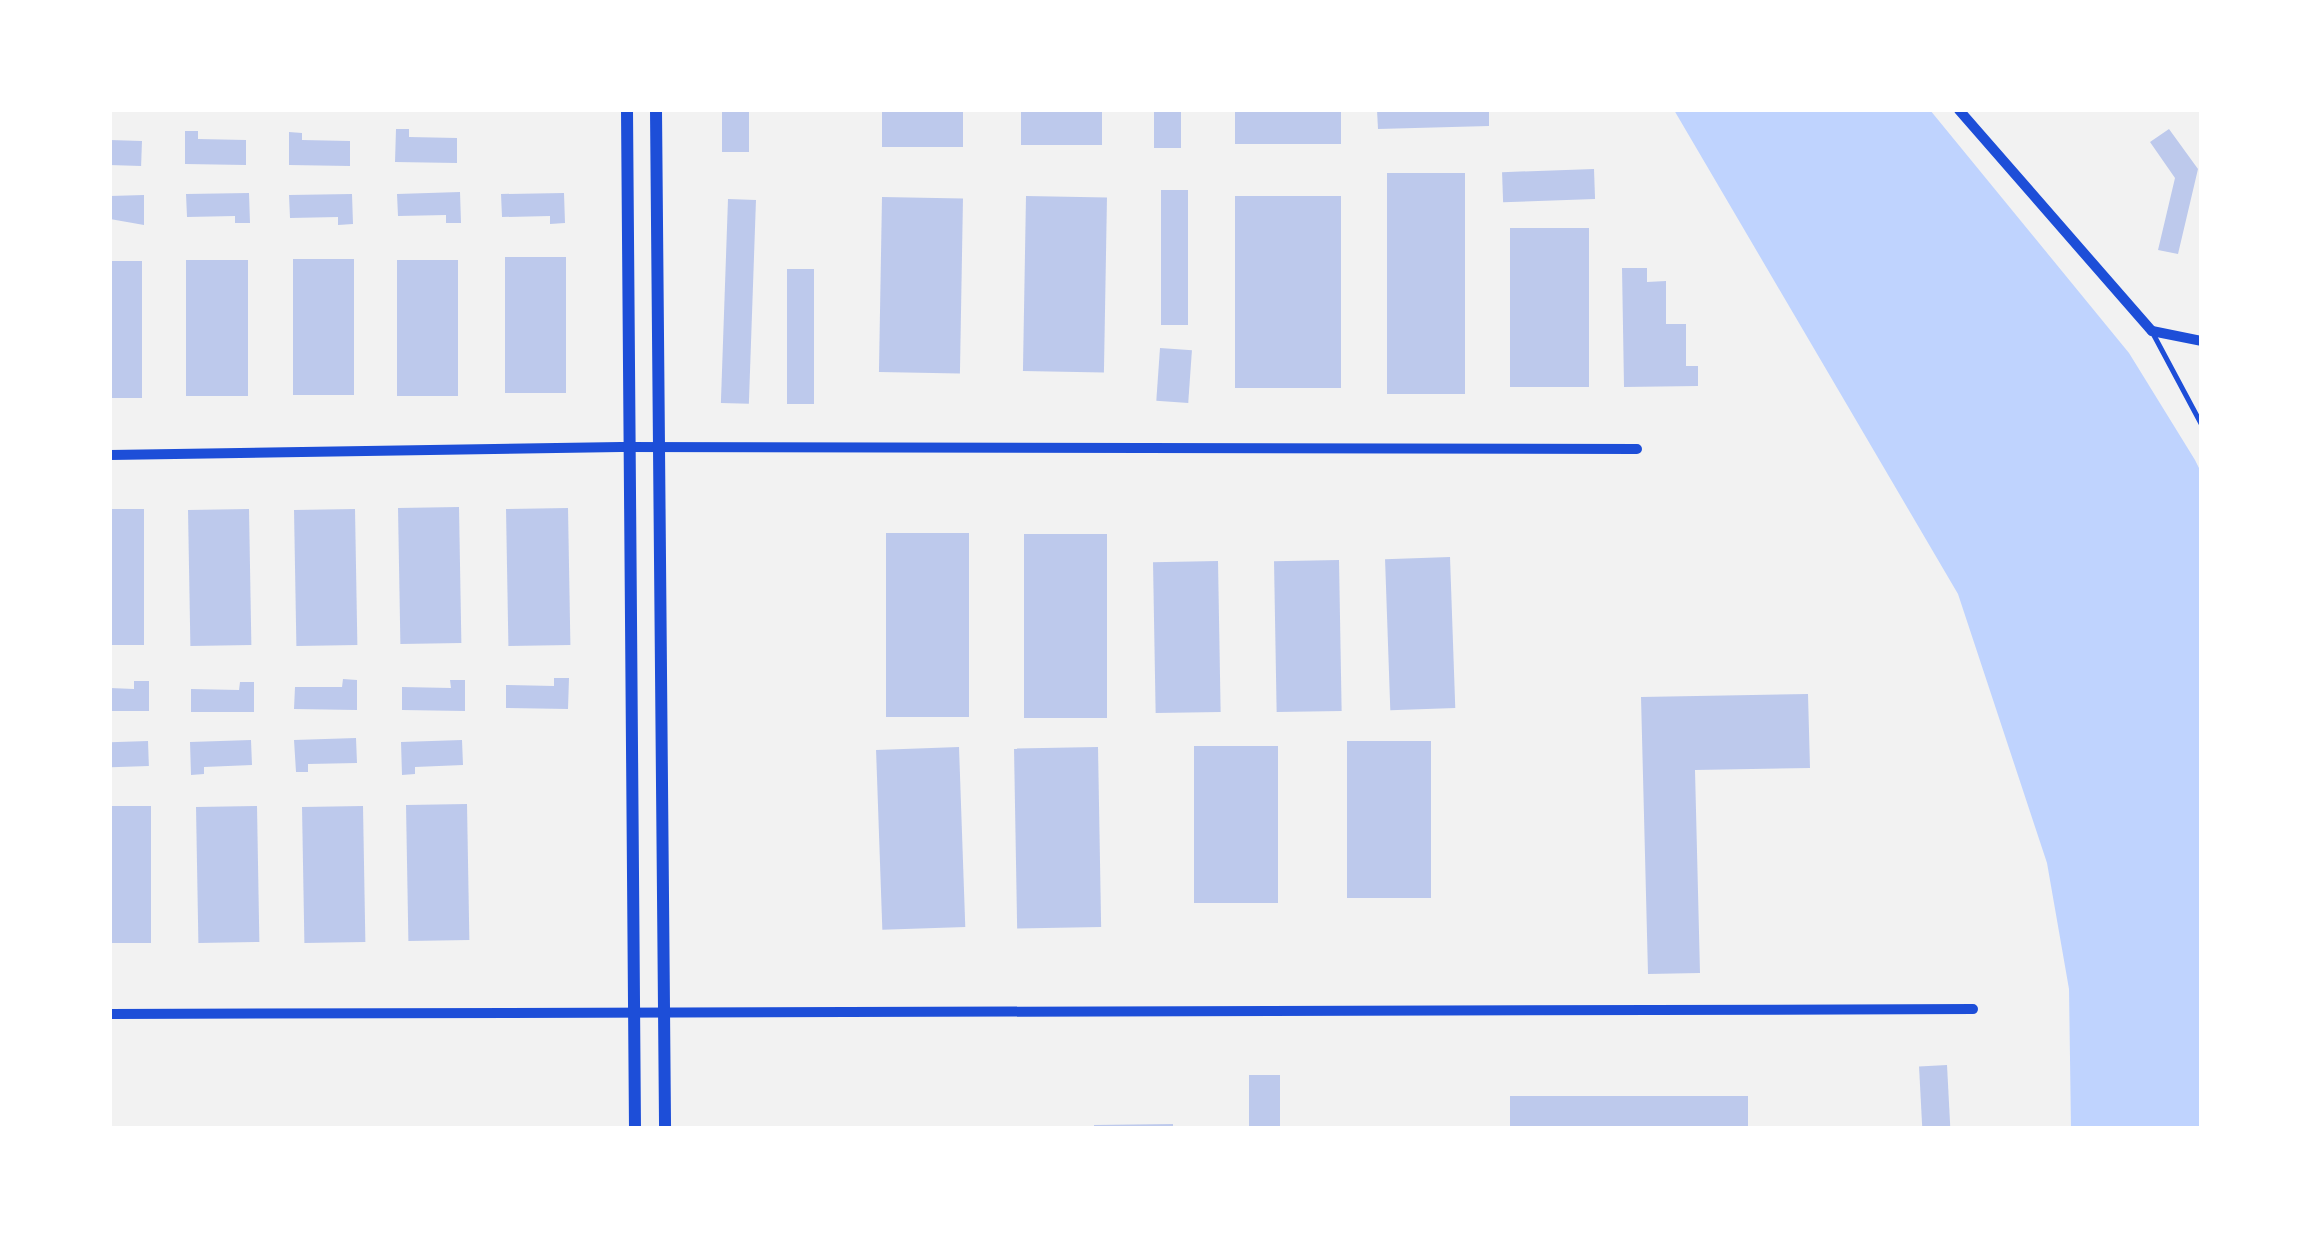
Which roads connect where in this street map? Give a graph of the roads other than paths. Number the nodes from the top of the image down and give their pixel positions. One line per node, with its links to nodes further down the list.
1 (627, 110): 7 (street)
2 (656, 110): 8 (street)
3 (1959, 110): 4 (street)
4 (2152, 331): 5 (street); 6 (lane)
5 (2201, 341)
6 (2201, 424)
7 (630, 447): 8 (street); 10 (street); 14 (street)
8 (659, 447): 9 (street); 12 (street)
9 (1637, 449)
10 (110, 455)
11 (1973, 1009): 12 (street)
12 (664, 1013): 14 (street); 16 (street)
13 (110, 1014): 14 (street)
14 (634, 1014): 15 (street)
15 (636, 1128)
16 (665, 1128)

